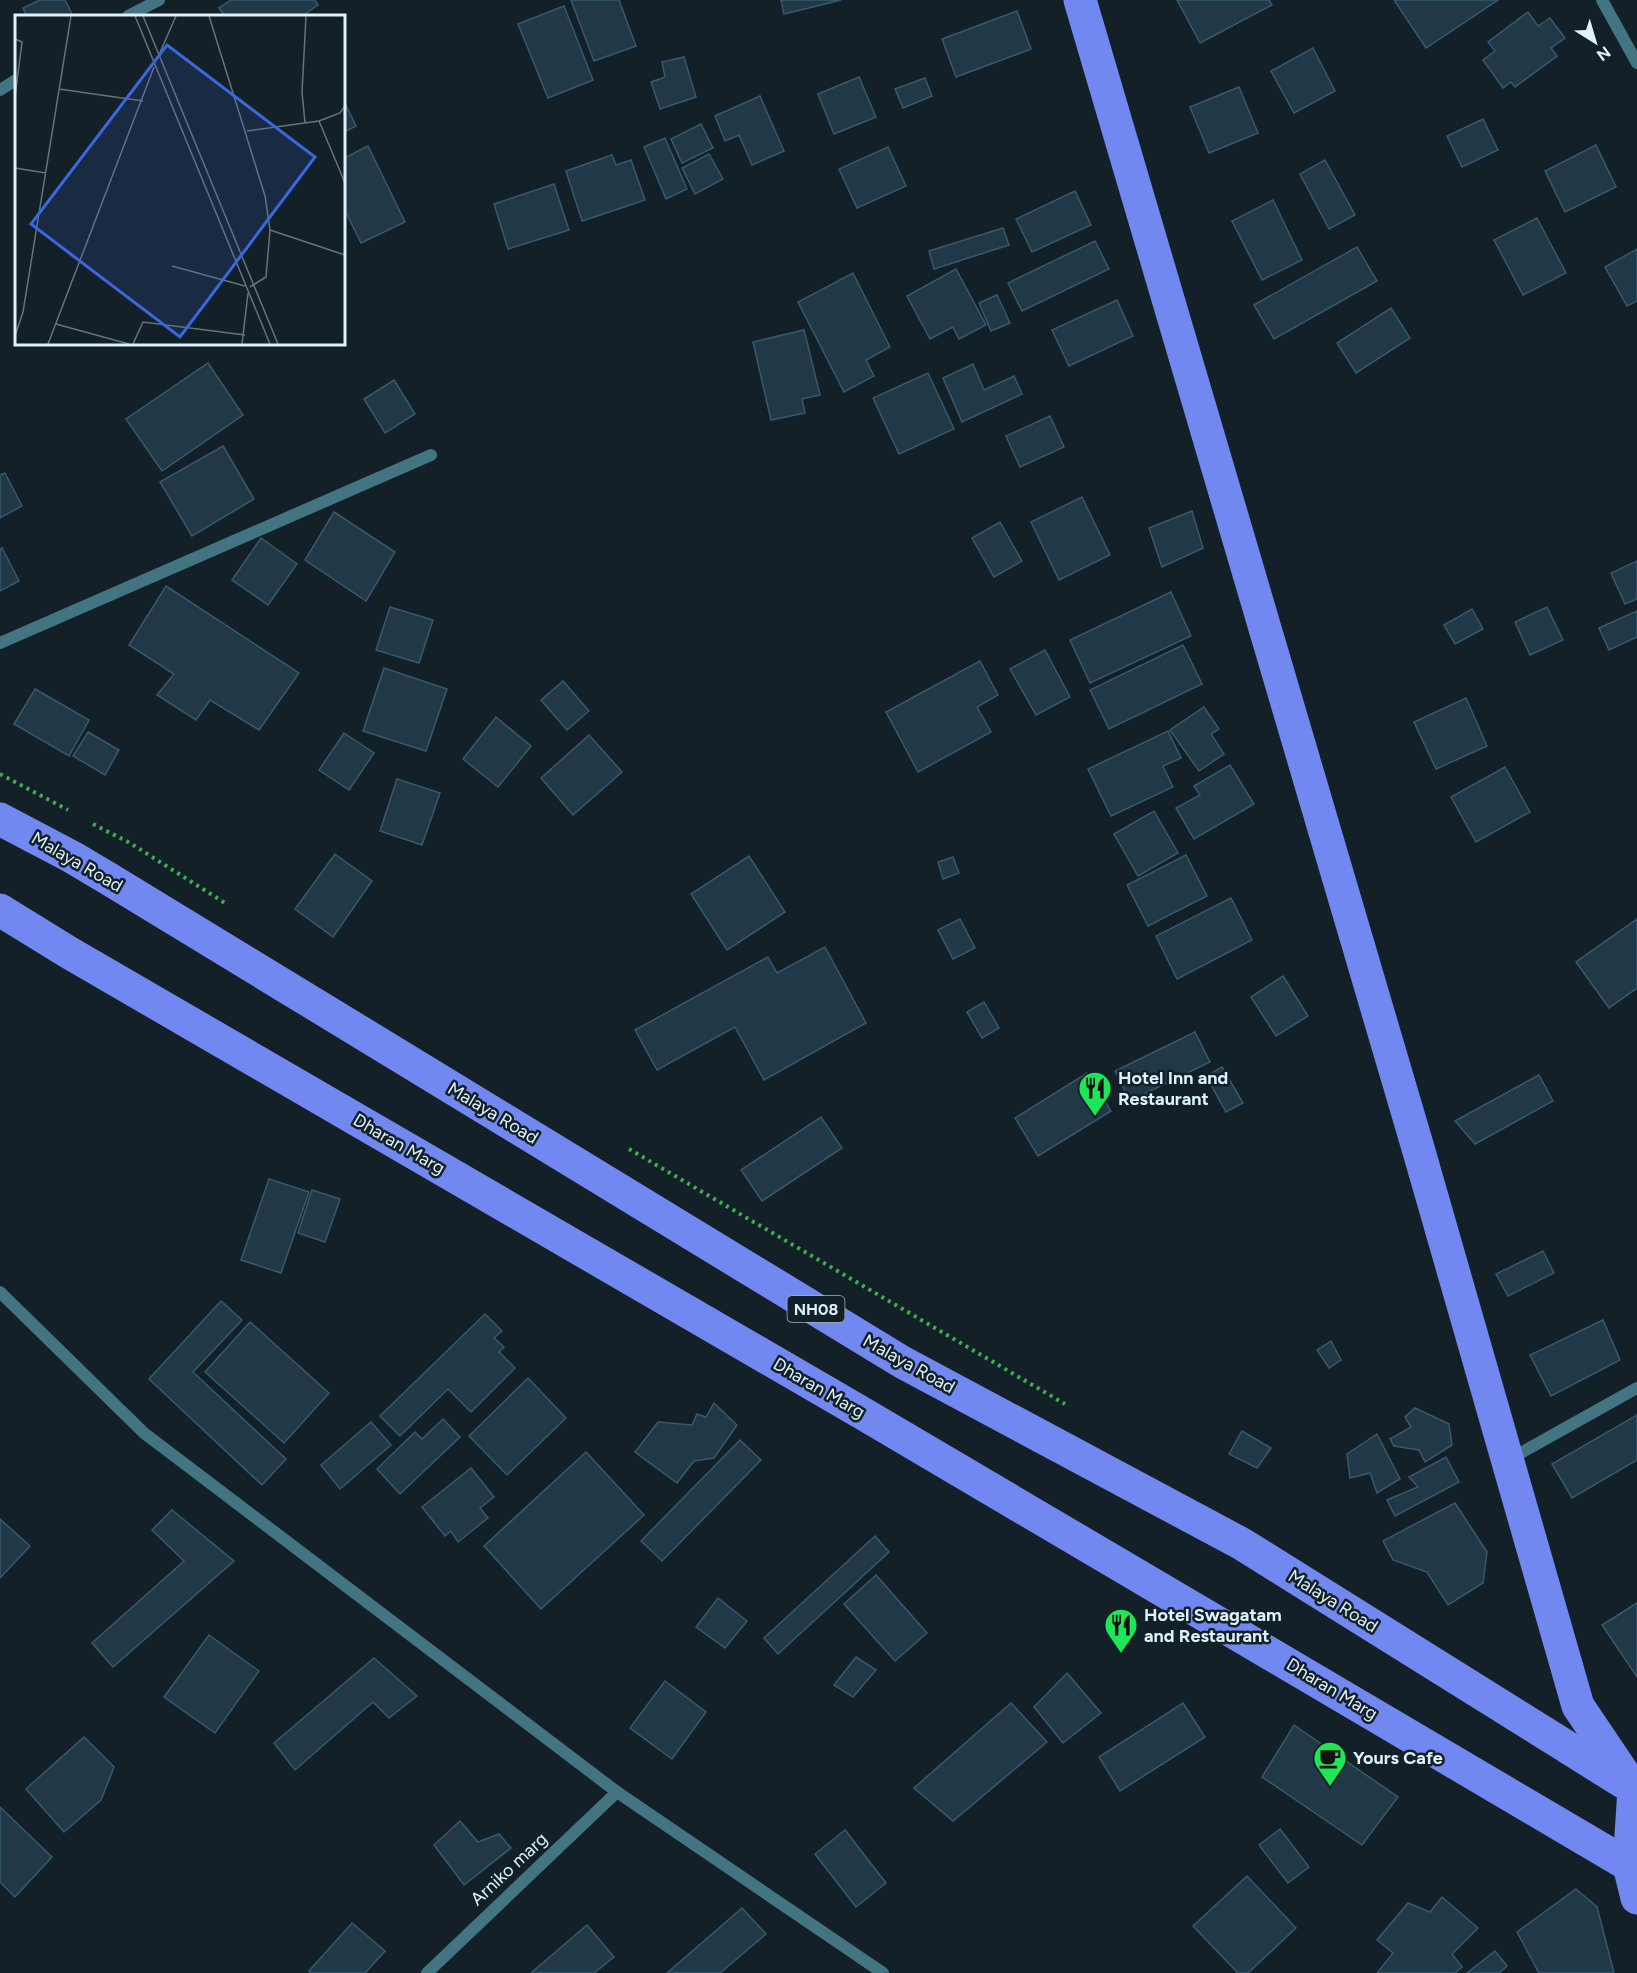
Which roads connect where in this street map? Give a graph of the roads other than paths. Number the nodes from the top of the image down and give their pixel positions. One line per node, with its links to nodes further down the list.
1 (159, 0): 4 (street)
2 (1080, 0): 14 (main road)
3 (1602, 0): 5 (street)
4 (130, 15)
5 (1637, 63)
6 (15, 81): 7 (street)
7 (0, 90)
8 (431, 455): 9 (street)
9 (0, 643)
10 (0, 819): 15 (main road, Malaya Road / NH08)
11 (0, 910): 17 (main road, Dharan Marg)
12 (0, 1292): 16 (street)
13 (1637, 1388): 14 (street)
14 (1508, 1461): 15 (main road)
15 (1636, 1790): 17 (main road)
16 (617, 1792): 19 (street, Arniko marg); 20 (street)
17 (1633, 1867): 18 (main road)
18 (1637, 1898)
19 (427, 1973)
20 (883, 1973)

